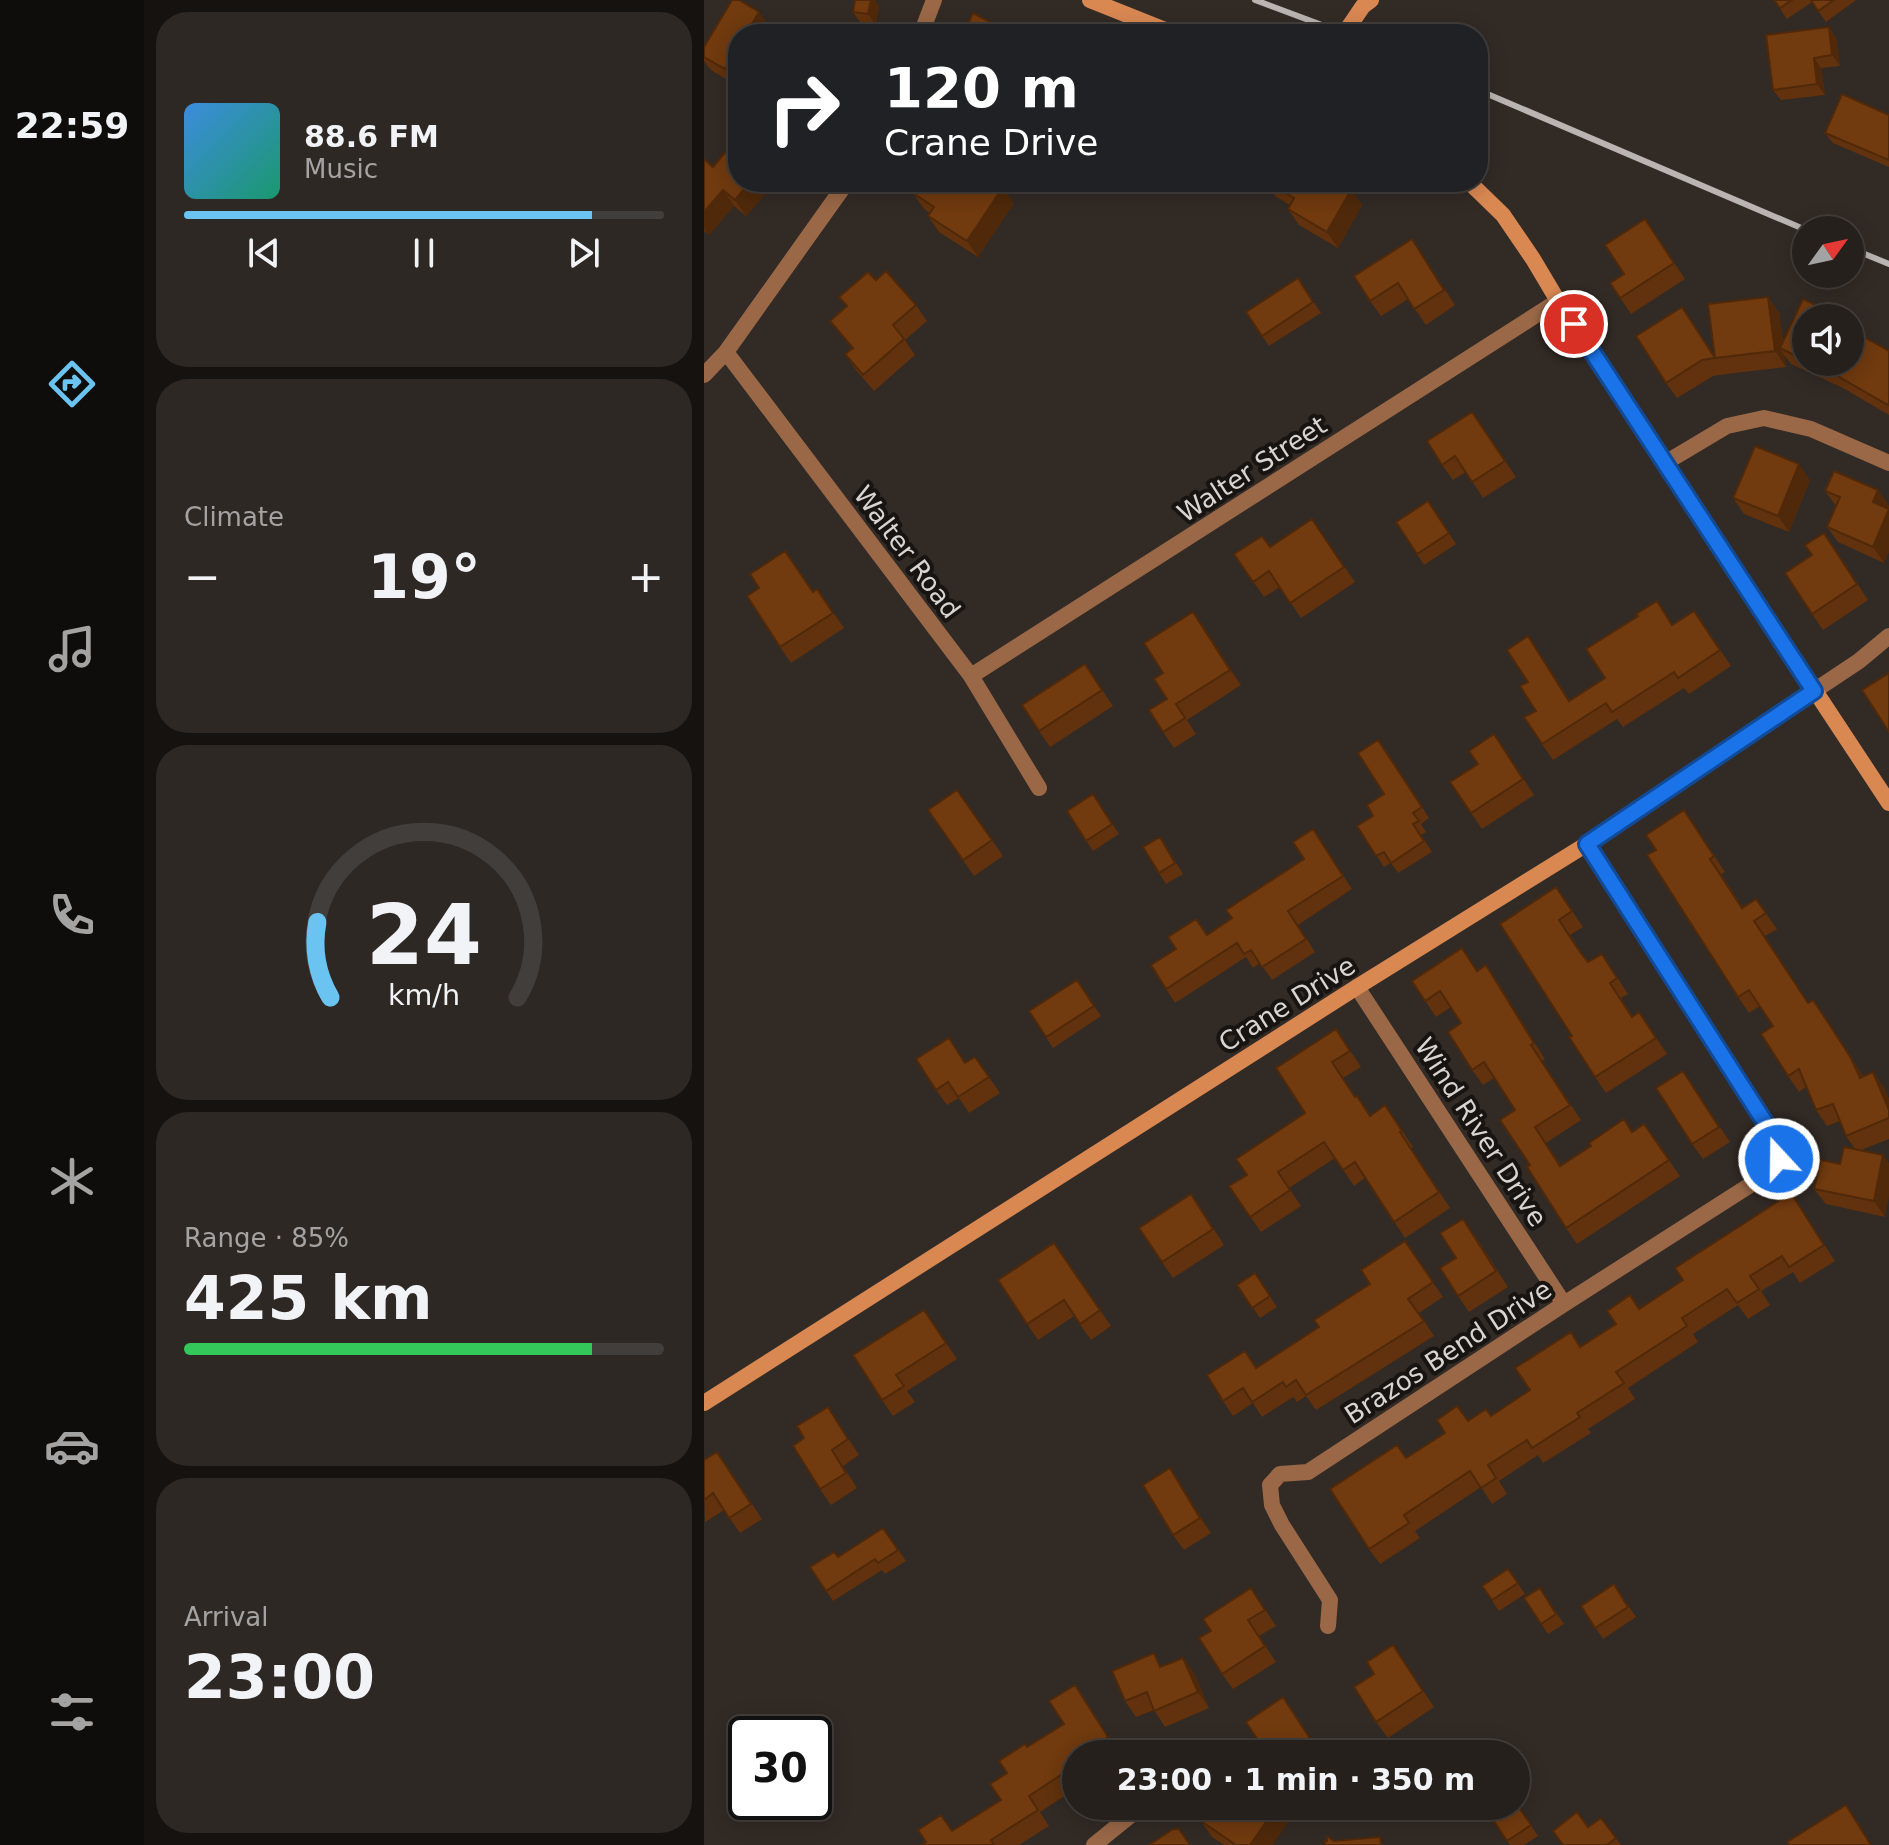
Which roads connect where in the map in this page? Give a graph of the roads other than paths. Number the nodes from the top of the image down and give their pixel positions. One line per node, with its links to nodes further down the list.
1 (934, 0): 4 (street)
2 (1090, 0): 5 (street)
3 (1371, 0): 6 (street)
4 (925, 24)
5 (1150, 24)
6 (1351, 24)
7 (840, 192): 10 (street)
8 (1479, 192): 9 (street)
9 (1558, 301): 12 (street); 15 (street, Walter Street)
10 (726, 352): 11 (street); 15 (street, Walter Road)
11 (704, 375)
12 (1665, 463): 13 (street); 16 (street)
13 (1889, 463)
14 (1889, 636): 16 (street, Crane Drive)
15 (971, 676): 17 (street, Walter Road)
16 (1814, 691): 18 (street); 19 (street, Crane Drive)
17 (1039, 788)
18 (1889, 803)
19 (1587, 844): 20 (street, Crane Drive); 21 (street, Brazos Bend Drive)
20 (1357, 987): 21 (street, Wind River Drive); 22 (street, Crane Drive)
21 (1564, 1304): 23 (street, Brazos Bend Drive)
22 (704, 1403)
23 (1328, 1626)
24 (1125, 1820): 25 (street)
25 (1094, 1845)

